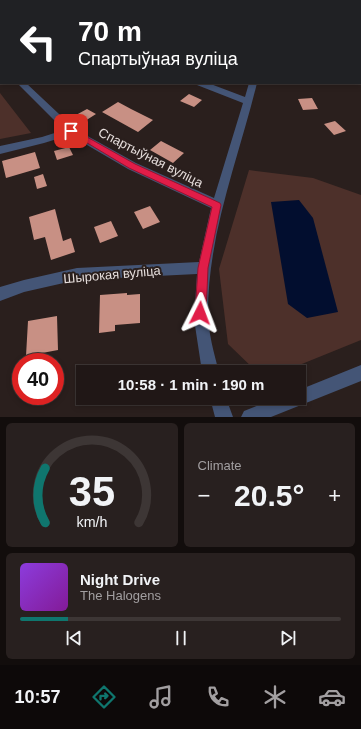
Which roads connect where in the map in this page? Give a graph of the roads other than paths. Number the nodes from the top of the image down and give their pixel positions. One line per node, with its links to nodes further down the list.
1 (22, 84): 5 (street, Спартыўная вуліца)
2 (203, 84): 4 (street)
3 (253, 84): 4 (street)
4 (249, 102): 7 (street)
5 (71, 131): 6 (street); 7 (street, Спартыўная вуліца)
6 (0, 150)
7 (217, 205): 8 (street)
8 (203, 268): 9 (street, Шырокая вуліца); 10 (street)
9 (0, 294)
10 (210, 365)
11 (361, 373): 12 (street)
12 (306, 395)
13 (220, 405): 15 (street)
14 (281, 405): 16 (street)
15 (224, 417)
16 (250, 417)

